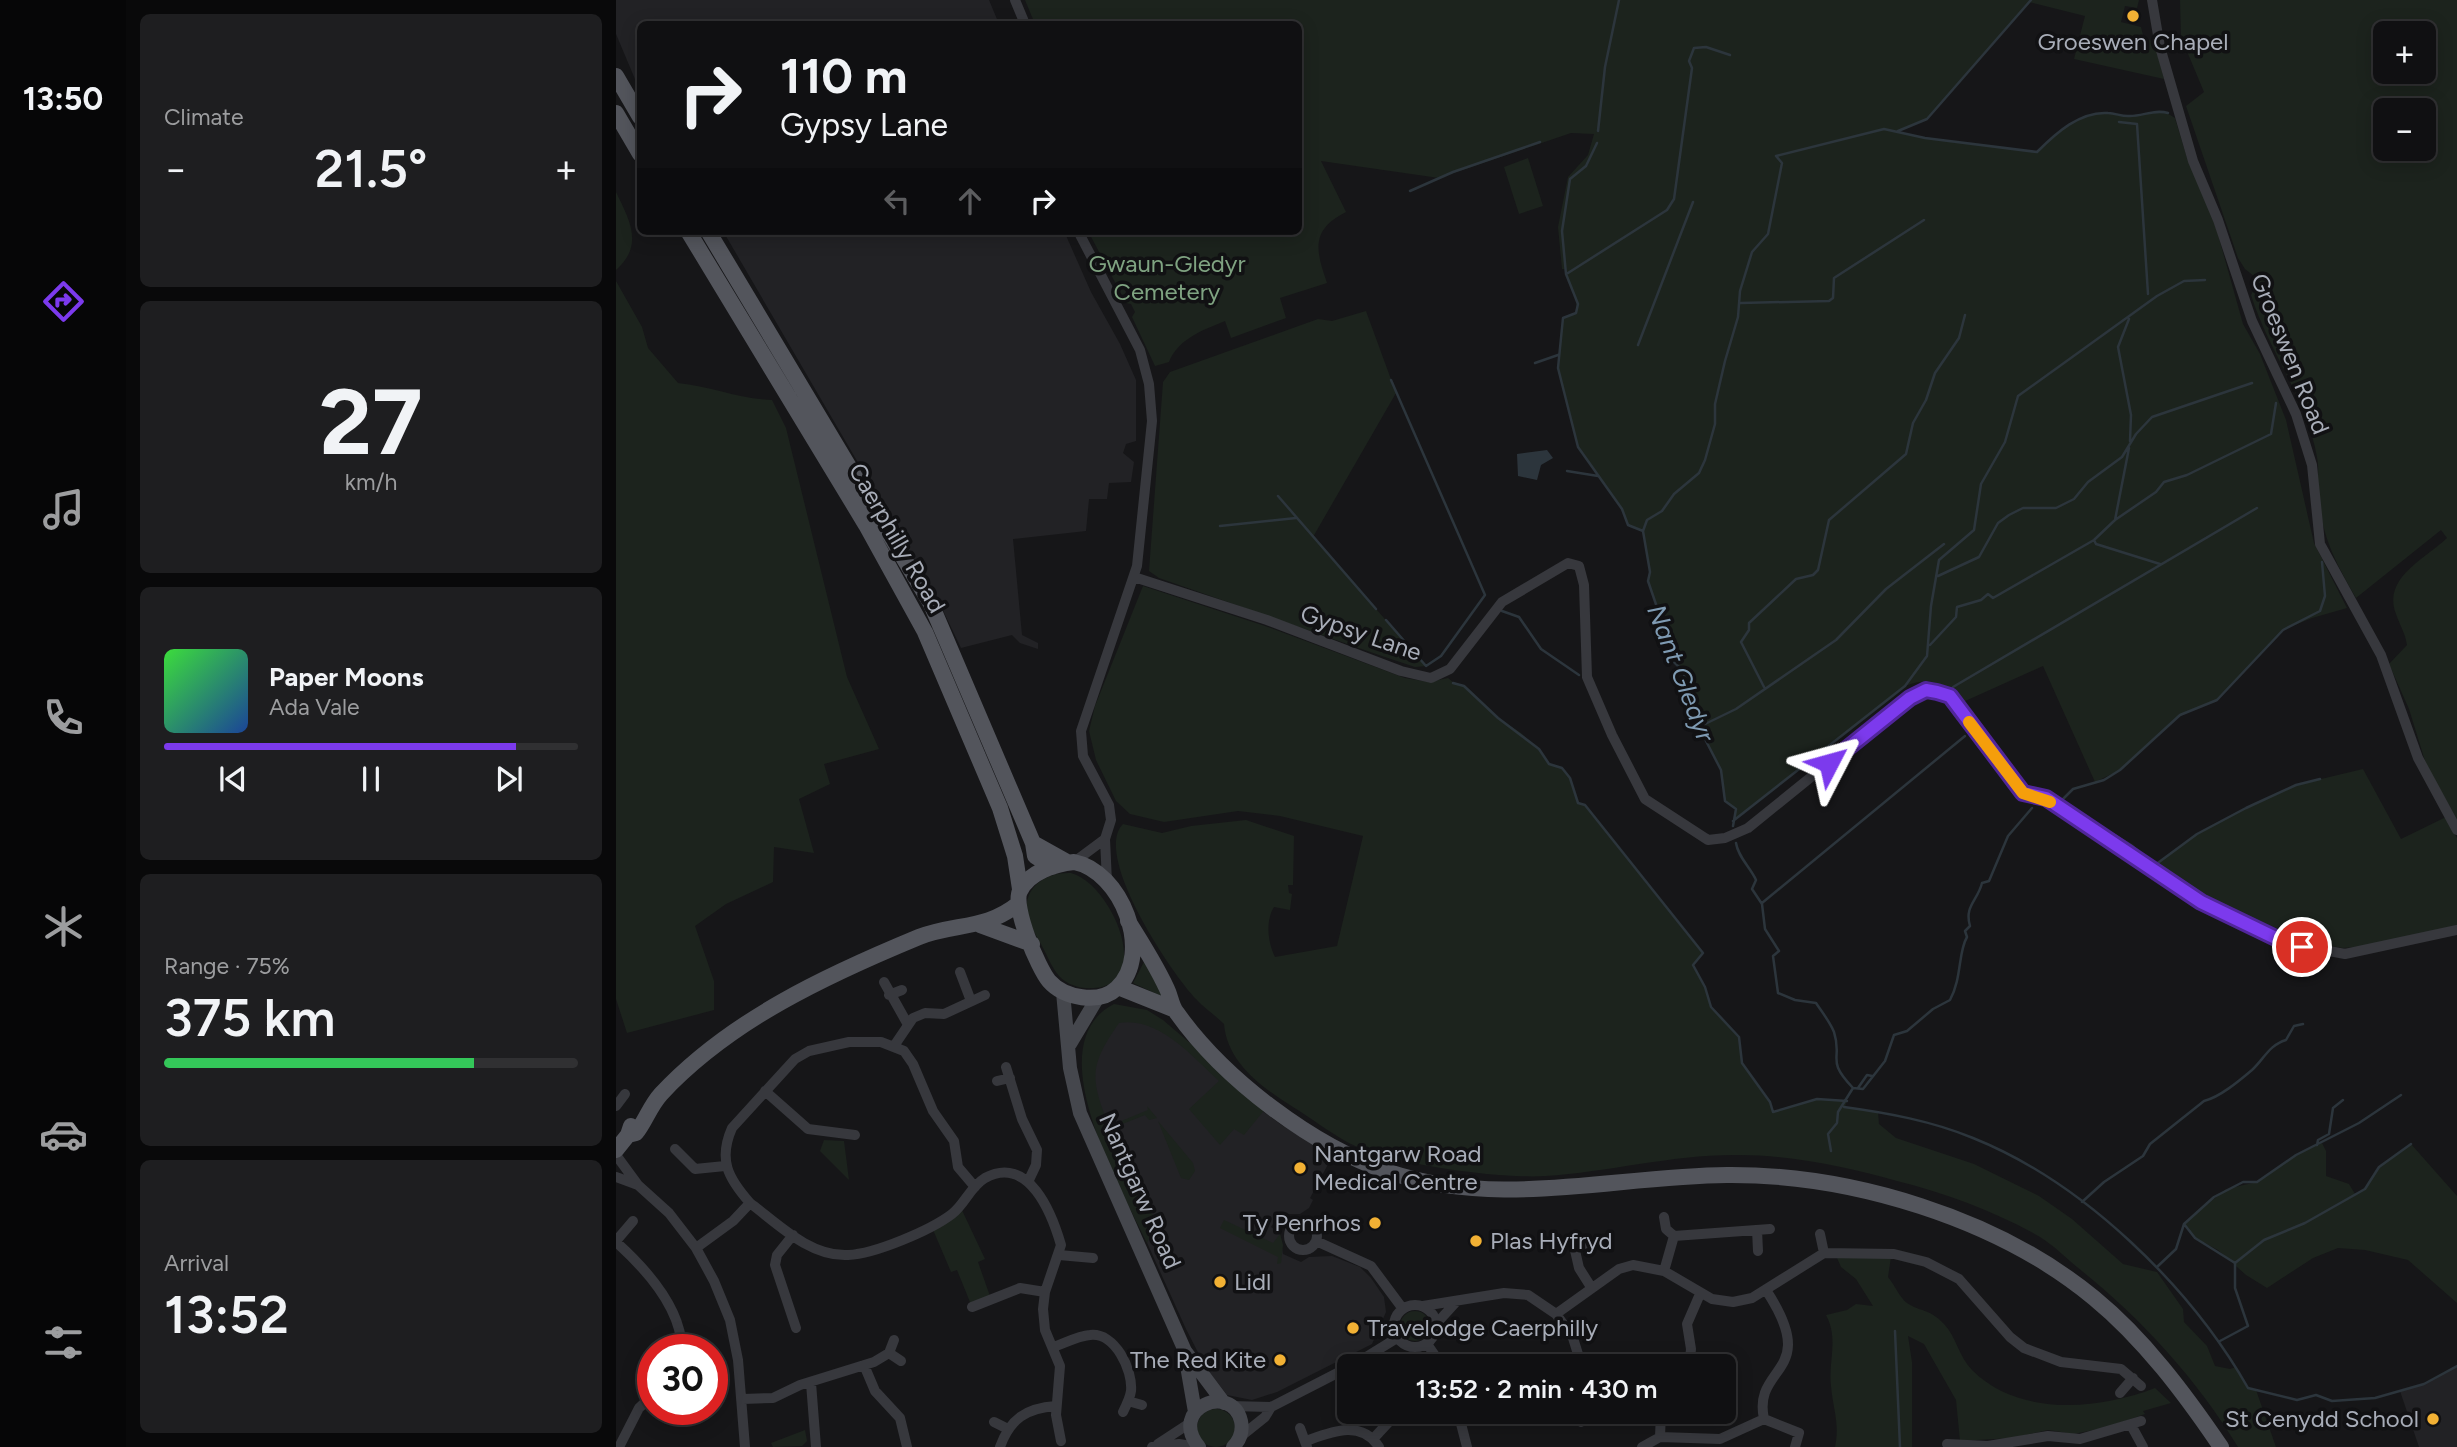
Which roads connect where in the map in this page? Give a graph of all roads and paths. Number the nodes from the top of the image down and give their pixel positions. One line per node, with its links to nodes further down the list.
1 (1015, 0): 3 (street)
2 (2152, 0): 12 (street, Groeswen Road)
3 (1024, 21)
4 (616, 76): 5 (main road)
5 (637, 112)
6 (616, 113): 7 (main road)
7 (637, 149)
8 (690, 235): 16 (main road, Caerphilly Road)
9 (710, 235): 14 (main road, Caerphilly Road)
10 (1080, 235): 11 (street)
11 (1135, 577): 13 (street); 19 (street, Gypsy Lane)
12 (2457, 830)
13 (1105, 839): 14 (street); 15 (street)
14 (1065, 864): 15 (main road); 16 (main road)
15 (1107, 881): 17 (main road)
16 (1019, 897): 18 (main road); 20 (main road)
17 (1128, 920): 23 (main road); 30 (main road)
18 (980, 926): 20 (main road); 42 (main road)
19 (2457, 930)
20 (1032, 944): 25 (main road)
21 (960, 972): 29 (street)
22 (884, 982): 26 (street)
23 (1118, 986): 28 (main road); 30 (main road)
24 (902, 990): 26 (street)
25 (1063, 992): 28 (main road); 32 (main road, Nantgarw Road)
26 (889, 995): 31 (street)
27 (985, 995): 29 (street)
28 (1098, 997): 32 (main road)
29 (971, 1001): 31 (street)
30 (1173, 1009): 133 (main road)
31 (907, 1023): 33 (street)
32 (1070, 1045): 85 (main road, Nantgarw Road)
33 (894, 1046): 35 (street); 47 (street)
34 (997, 1081): 45 (street)
35 (765, 1091): 39 (street); 43 (street)
36 (625, 1094): 37 (street)
37 (616, 1106)
38 (842, 1121): 39 (street)
39 (841, 1134): 40 (street)
40 (855, 1135)
41 (675, 1149): 43 (street)
42 (616, 1153): 46 (street)
43 (725, 1166): 48 (street)
44 (616, 1177): 46 (street)
45 (1028, 1182): 47 (street); 64 (street)
46 (638, 1185): 61 (street)
47 (975, 1187): 54 (street)
48 (750, 1203): 54 (street); 61 (street)
49 (1664, 1217): 55 (street)
50 (633, 1220): 56 (street)
51 (1770, 1228): 52 (street)
52 (1758, 1230): 55 (street); 62 (street)
53 (1820, 1234): 63 (street)
54 (793, 1235): 77 (street)
55 (1674, 1236): 66 (street)
56 (616, 1241): 80 (street)
57 (1316, 1241): 74 (street)
58 (1591, 1243): 59 (street)
59 (1574, 1246): 60 (street); 67 (street)
60 (1562, 1247)
61 (696, 1248): 96 (street)
62 (1758, 1251)
63 (1824, 1253): 68 (street); 95 (street)
64 (1059, 1255): 65 (street); 69 (street)
65 (1086, 1261)
66 (1664, 1271): 67 (street); 70 (street)
67 (1591, 1287): 76 (street)
68 (1766, 1290): 70 (street); 105 (street)
69 (1045, 1292): 73 (street); 84 (street)
70 (1700, 1294): 90 (street)
71 (1458, 1301): 72 (street); 76 (street); 78 (street)
72 (1423, 1306): 74 (street); 78 (street)
73 (972, 1307)
74 (1403, 1309): 81 (street)
75 (804, 1312): 77 (street)
76 (1556, 1314): 89 (street)
77 (792, 1316): 79 (street)
78 (1436, 1324): 83 (street)
79 (796, 1328)
80 (679, 1334)
81 (1397, 1338): 83 (street); 87 (street)
82 (894, 1340): 86 (street)
83 (1427, 1343): 88 (street)
84 (1054, 1347): 97 (street); 100 (street)
85 (1185, 1351): 99 (main road, Nantgarw Road); 104 (main road, Nantgarw Road)
86 (889, 1353): 91 (street); 92 (street)
87 (1371, 1354)
88 (1434, 1354)
89 (1578, 1354)
90 (1690, 1354)
91 (901, 1361)
92 (864, 1365): 94 (street); 124 (street)
93 (1337, 1374): 101 (street)
94 (811, 1383): 96 (street); 123 (street)
95 (2120, 1393)
96 (743, 1399): 122 (street)
97 (1128, 1401): 98 (street); 103 (street)
98 (1142, 1405)
99 (1227, 1405): 101 (street); 104 (main road); 116 (main road, Nantgarw Road)
100 (1056, 1406): 111 (street); 121 (street)
101 (1270, 1407): 116 (street)
102 (637, 1411): 115 (street)
103 (1123, 1412)
104 (1193, 1418): 126 (street); 127 (main road, Nantgarw Road)
105 (1764, 1419): 113 (street); 114 (street)
106 (994, 1422): 111 (street)
107 (1804, 1422): 113 (street)
108 (1389, 1424): 117 (street)
109 (1461, 1424): 128 (street)
110 (1661, 1424): 114 (street)
111 (1006, 1428): 125 (street)
112 (1300, 1428): 119 (street)
113 (1799, 1433): 130 (street)
114 (1660, 1437): 129 (street)
115 (620, 1440)
116 (1237, 1443)
117 (1376, 1443): 119 (street)
118 (2062, 1443): 131 (street); 132 (street)
119 (1307, 1444)
120 (1947, 1444): 131 (street)
121 (1062, 1445)
122 (745, 1447)
123 (816, 1447)
124 (907, 1447)
125 (1000, 1447)
126 (1153, 1447): 127 (street)
127 (1198, 1447)
128 (1467, 1447)
129 (1642, 1447)
130 (1795, 1447)
131 (1962, 1447)
132 (2143, 1447)
133 (2221, 1447)

